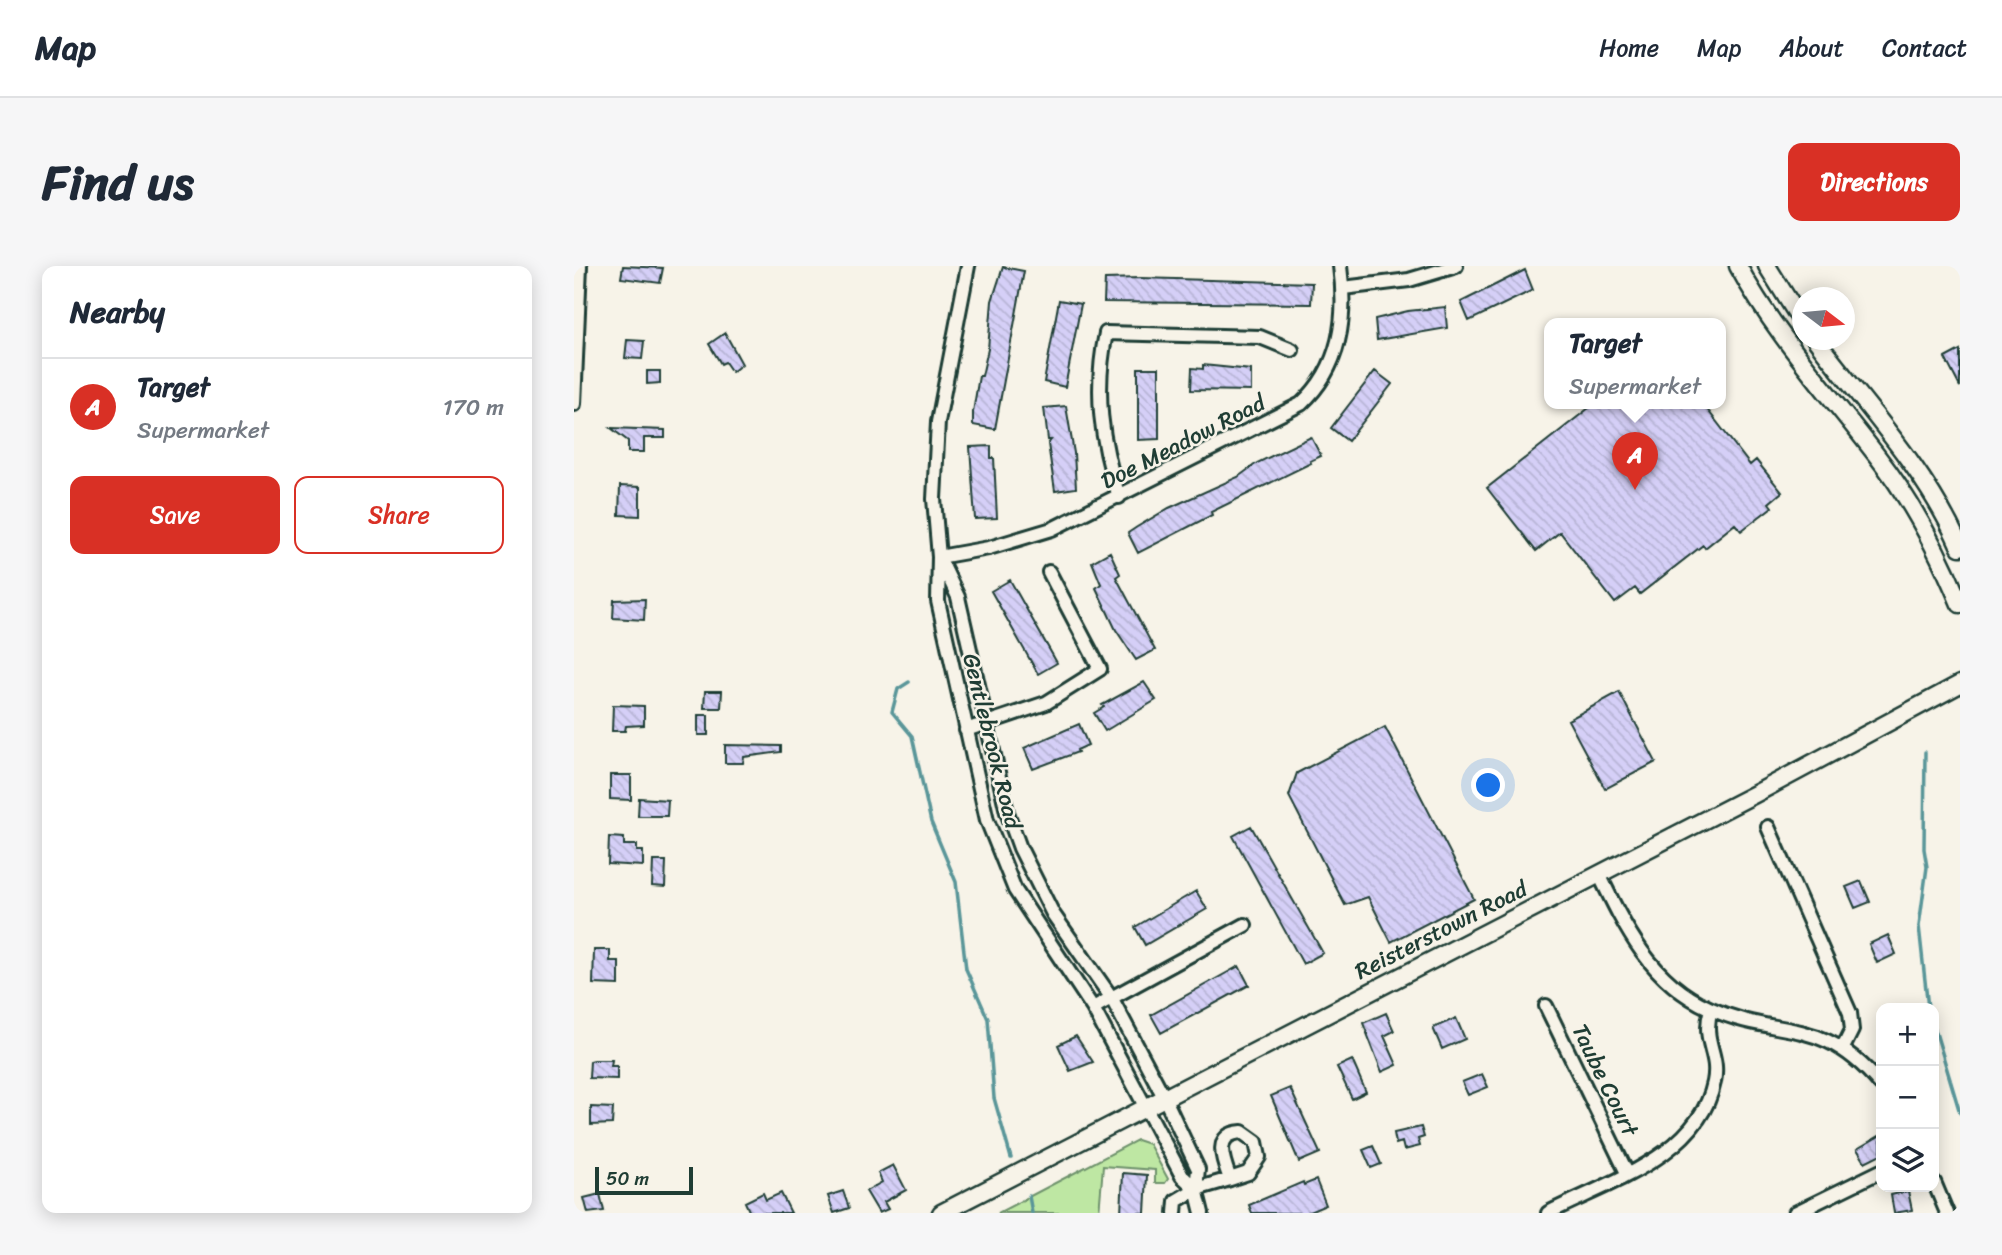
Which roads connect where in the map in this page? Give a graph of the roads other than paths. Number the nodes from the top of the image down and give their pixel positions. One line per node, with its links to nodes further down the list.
1 (580, 266): 11 (street)
2 (968, 266): 14 (street, Gentlebrook Road)
3 (1340, 266): 7 (street, Doe Meadow Road)
4 (1456, 266): 7 (street)
5 (1738, 266): 16 (main road)
6 (1767, 266): 8 (main road)
7 (1343, 288): 12 (street, Doe Meadow Road)
8 (1792, 305)
9 (1292, 350): 12 (street)
10 (1824, 350): 13 (main road)
11 (574, 404)
12 (1119, 497): 14 (street, Doe Meadow Road)
13 (1960, 547)
14 (939, 557): 18 (street, Gentlebrook Road); 19 (street, Gentlebrook Road)
15 (1049, 572): 18 (street)
16 (1960, 604)
17 (1960, 684): 21 (main road, Reisterstown Road)
18 (988, 724): 19 (street); 23 (street, Gentlebrook Road)
19 (966, 730): 25 (street, Gentlebrook Road)
20 (1768, 827): 27 (street)
21 (1599, 874): 26 (street); 29 (main road, Reisterstown Road)
22 (1245, 925): 23 (street)
23 (1111, 997): 25 (street); 29 (street, Gentlebrook Road)
24 (1546, 1006): 31 (street, Taube Court)
25 (1093, 1008): 30 (street, Gentlebrook Road)
26 (1711, 1009): 27 (street); 31 (street)
27 (1843, 1048): 28 (street)
28 (1876, 1079)
29 (1164, 1097): 30 (main road, Reisterstown Road); 34 (street, Gentlebrook Road)
30 (1146, 1106): 34 (street, Gentlebrook Road); 36 (main road, Reisterstown Road)
31 (1627, 1173): 39 (street)
32 (1876, 1173): 40 (street)
33 (1230, 1178): 34 (street)
34 (1196, 1189): 37 (street); 38 (street, Gentlebrook Road)
35 (1938, 1192): 41 (street)
36 (941, 1213)
37 (1175, 1213)
38 (1202, 1213)
39 (1548, 1213)
40 (1795, 1213)
41 (1947, 1213)

